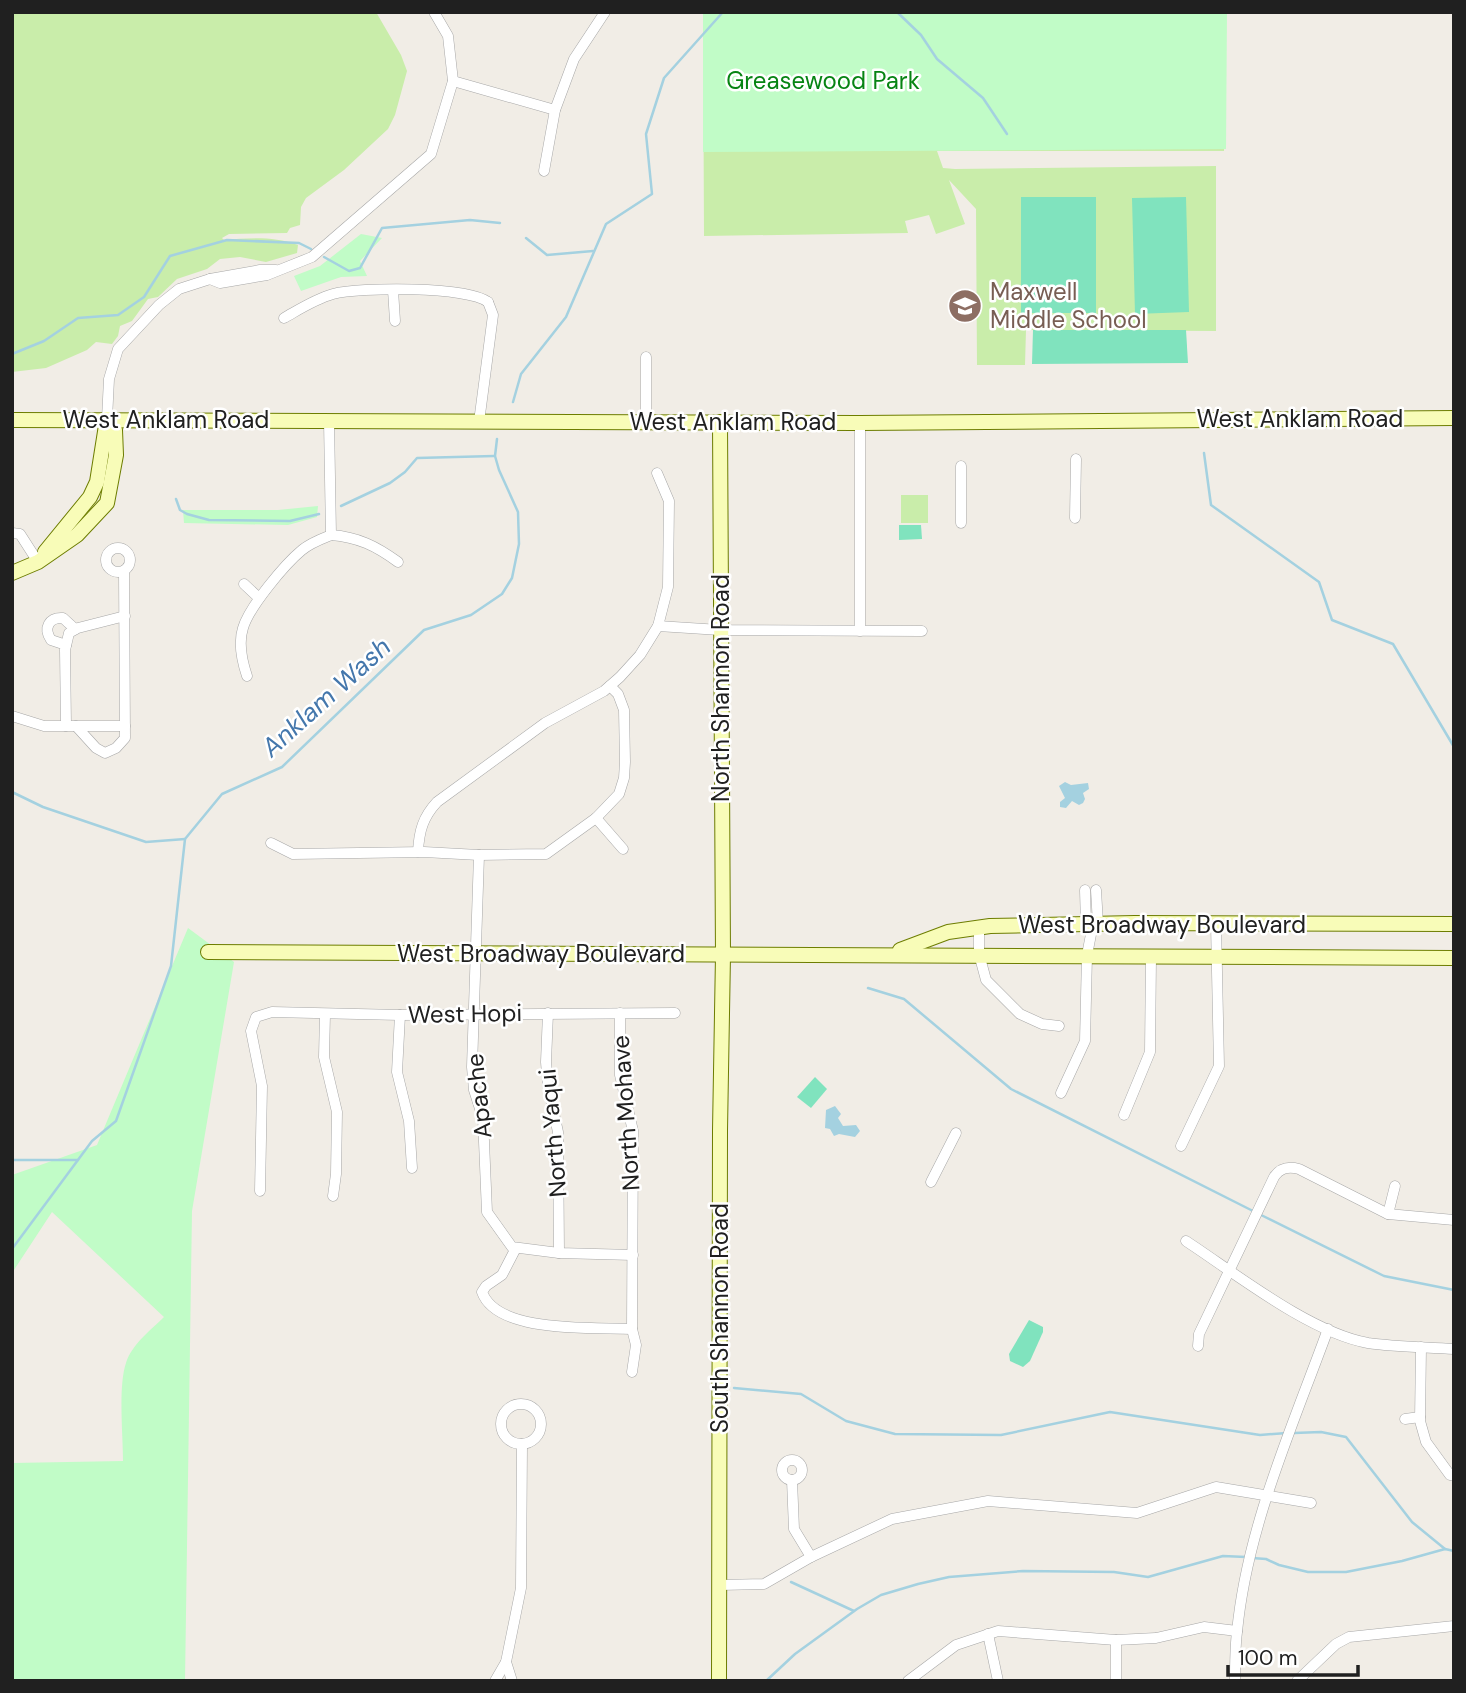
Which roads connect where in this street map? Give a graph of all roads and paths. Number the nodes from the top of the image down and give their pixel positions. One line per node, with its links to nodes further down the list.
1 (434, 12): 3 (street)
2 (606, 12): 4 (street)
3 (453, 81): 4 (street); 11 (street)
4 (555, 110): 5 (street)
5 (544, 172)
6 (393, 290): 7 (street); 8 (street); 14 (street)
7 (284, 318)
8 (395, 321)
9 (646, 357): 15 (street)
10 (1454, 418): 17 (street, West Anklam Road)
11 (107, 419): 12 (street, West Anklam Road); 13 (street, West Anklam Road); 25 (street)
12 (12, 420)
13 (329, 421): 14 (street, West Anklam Road); 24 (street)
14 (478, 422): 15 (street, West Anklam Road)
15 (646, 422): 16 (street, West Anklam Road)
16 (720, 422): 17 (street, West Anklam Road); 34 (street, North Shannon Road)
17 (860, 423): 35 (street)
18 (1076, 459): 21 (street)
19 (961, 467): 22 (street)
20 (657, 473): 32 (street)
21 (1075, 518)
22 (961, 523)
23 (12, 533): 25 (street)
24 (331, 535): 26 (street); 30 (street)
25 (38, 562): 28 (street)
26 (398, 562)
27 (124, 571): 31 (street)
28 (12, 573)
29 (244, 584): 30 (street)
30 (260, 598): 38 (street)
31 (125, 617): 33 (street); 42 (street)
32 (657, 626): 34 (street); 39 (street)
33 (75, 629): 37 (street); 37 (street)
34 (720, 630): 35 (street); 56 (street, North Shannon Road)
35 (860, 631): 36 (street)
36 (922, 631)
37 (66, 645): 41 (street)
38 (247, 676)
39 (610, 686): 43 (street); 46 (street)
40 (12, 716): 41 (street)
41 (71, 726): 42 (street); 42 (street)
42 (125, 726)
43 (596, 818): 45 (street); 47 (street)
44 (271, 843): 46 (street)
45 (623, 849)
46 (418, 852): 47 (street)
47 (479, 855): 54 (street, Apache)
48 (1091, 890): 49 (street)
49 (1092, 924): 51 (street, West Broadway Boulevard); 52 (street, West Broadway Boulevard); 58 (street)
50 (1454, 924): 51 (street, West Broadway Boulevard)
51 (1216, 925): 60 (street)
52 (979, 927): 55 (street); 57 (street, West Broadway Boulevard)
53 (208, 952): 54 (street, West Broadway Boulevard)
54 (476, 954): 56 (street, West Broadway Boulevard); 67 (street, Apache)
55 (979, 954): 57 (street, West Broadway Boulevard); 58 (street, West Broadway Boulevard); 68 (street)
56 (723, 955): 57 (street, West Broadway Boulevard); 99 (street, South Shannon Road)
57 (874, 955)
58 (1087, 955): 59 (street, West Broadway Boulevard); 69 (street)
59 (1151, 957): 60 (street, West Broadway Boulevard); 70 (street)
60 (1217, 957): 61 (street, West Broadway Boulevard); 72 (street)
61 (1454, 958)
62 (548, 1013): 63 (street, West Hopi); 67 (street, West Hopi); 82 (street, North Yaqui)
63 (620, 1013): 64 (street, West Hopi); 83 (street, North Mohave)
64 (675, 1013)
65 (326, 1014): 66 (street, West Hopi); 76 (street, West Hopi); 77 (street)
66 (400, 1015): 67 (street, West Hopi); 73 (street)
67 (475, 1015): 81 (street, Apache)
68 (1059, 1026)
69 (1061, 1093)
70 (1124, 1115)
71 (956, 1133): 74 (street)
72 (1181, 1146)
73 (412, 1168)
74 (930, 1182)
75 (1395, 1186): 78 (street)
76 (260, 1191)
77 (333, 1196)
78 (1388, 1214): 79 (street); 84 (street)
79 (1454, 1220)
80 (1186, 1241): 84 (street)
81 (516, 1248): 82 (street); 85 (street)
82 (559, 1254): 83 (street)
83 (633, 1255): 85 (street, North Mohave)
84 (1229, 1269): 86 (street); 87 (street)
85 (632, 1329): 90 (street, North Mohave)
86 (1328, 1329): 88 (street); 96 (street)
87 (1198, 1346)
88 (1421, 1347): 89 (street); 91 (street)
89 (1454, 1349)
90 (632, 1372)
91 (1420, 1418): 92 (street); 94 (street)
92 (1405, 1419)
93 (522, 1444): 93 (street); 104 (street)
94 (1454, 1476)
95 (792, 1480): 98 (street)
96 (1267, 1494): 97 (street); 98 (street); 101 (street)
97 (1311, 1503)
98 (811, 1558): 99 (street)
99 (720, 1585): 108 (street, South Shannon Road)
100 (1454, 1626): 112 (street)
101 (1237, 1632): 103 (street); 111 (street)
102 (988, 1634): 103 (street); 109 (street); 110 (street)
103 (1116, 1640): 105 (street)
104 (506, 1662): 106 (street); 107 (street)
105 (1116, 1680)
106 (495, 1681)
107 (512, 1681)
108 (719, 1681)
109 (908, 1681)
110 (998, 1681)
111 (1235, 1681)
112 (1297, 1681)

